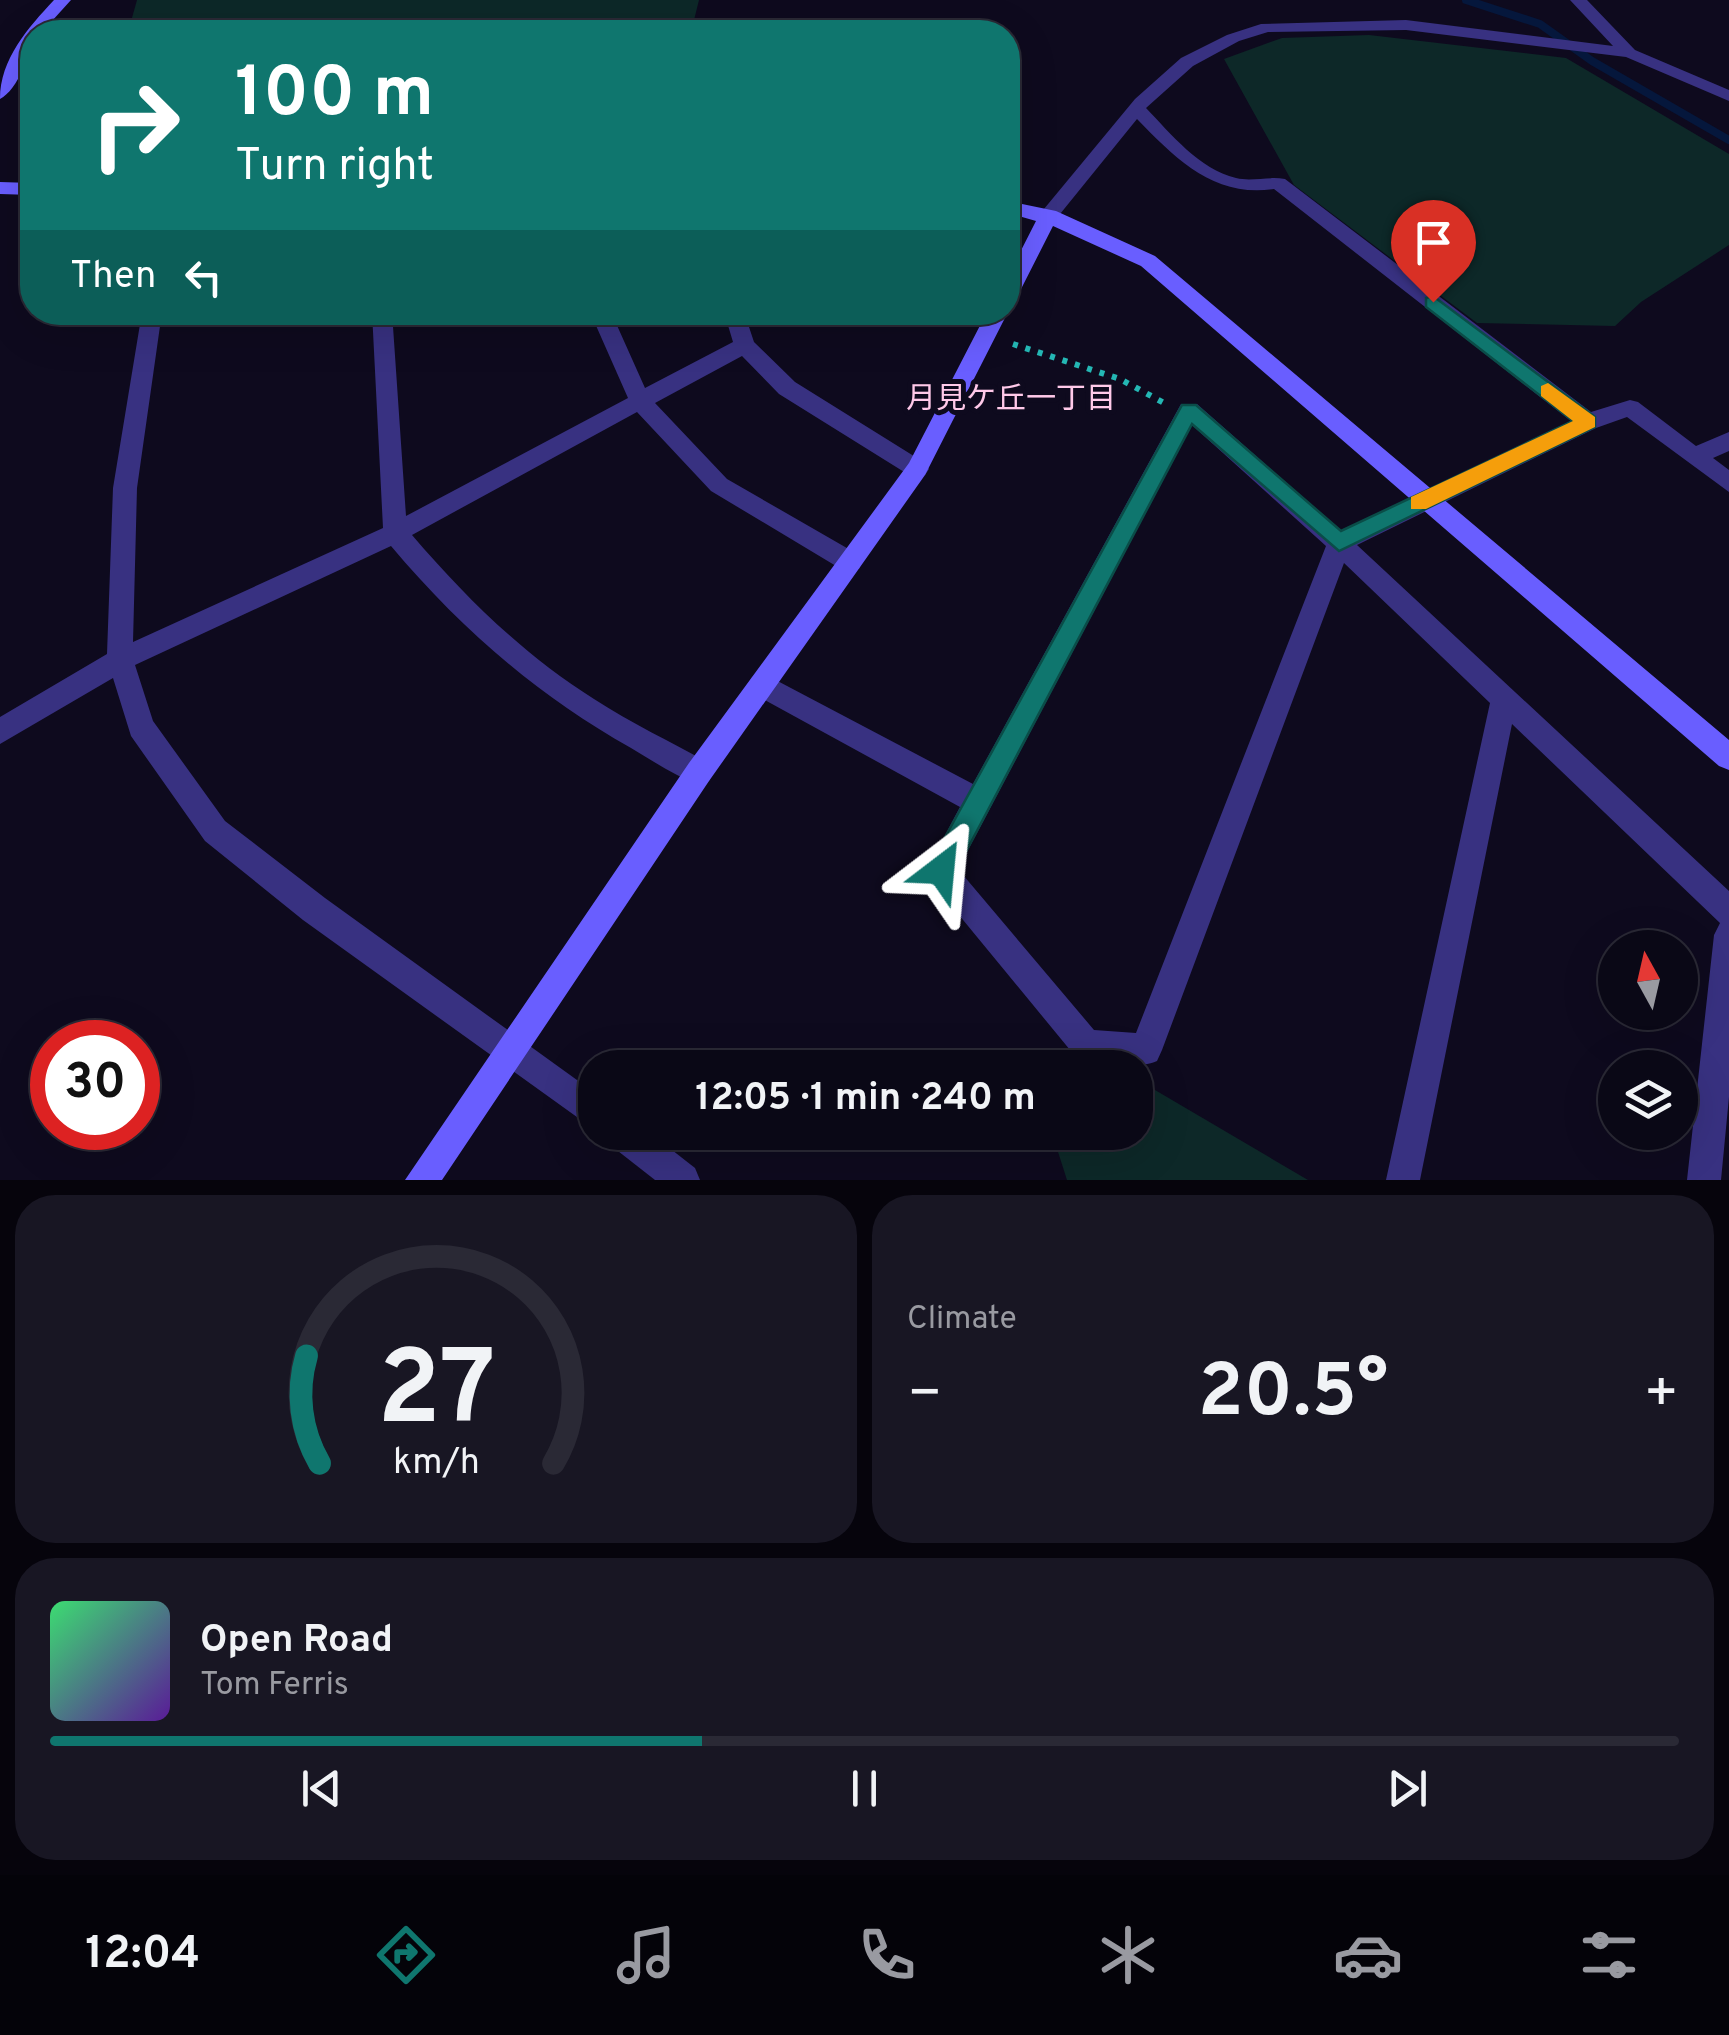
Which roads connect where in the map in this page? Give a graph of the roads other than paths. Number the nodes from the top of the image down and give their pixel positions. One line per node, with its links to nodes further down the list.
1 (63, 0): 3 (street)
2 (1578, 0): 4 (street)
3 (45, 20)
4 (1628, 54): 7 (street); 8 (street)
5 (20, 58): 6 (street)
6 (0, 94)
7 (1729, 96)
8 (1137, 109): 10 (street); 19 (street)
9 (1020, 209): 10 (street)
10 (1048, 215): 11 (street); 24 (street)
11 (1020, 270)
12 (150, 325): 28 (street)
13 (383, 325): 25 (street)
14 (606, 325): 18 (street)
15 (738, 325): 17 (street)
16 (992, 325): 22 (street)
17 (744, 346): 18 (street); 22 (street)
18 (640, 401): 25 (street); 27 (street)
19 (1588, 422): 21 (street); 24 (street)
20 (1729, 441): 21 (street)
21 (1694, 456): 23 (street)
22 (917, 469): 27 (street)
23 (1729, 484)
24 (1427, 499): 26 (street); 32 (street)
25 (395, 533): 28 (street); 33 (street)
26 (1339, 542): 30 (street); 34 (street); 34 (street)
27 (850, 562): 29 (street)
28 (120, 660): 31 (street); 37 (street)
29 (761, 685): 33 (street); 34 (street)
30 (1504, 698): 35 (street); 42 (street)
31 (0, 732)
32 (1729, 758)
33 (699, 772): 37 (street)
34 (979, 802)
35 (1729, 912)
36 (1729, 935): 43 (street)
37 (514, 1051): 38 (street); 40 (street)
38 (578, 1100)
39 (644, 1150): 41 (street)
40 (422, 1180)
41 (683, 1180)
42 (1403, 1180)
43 (1704, 1180)

